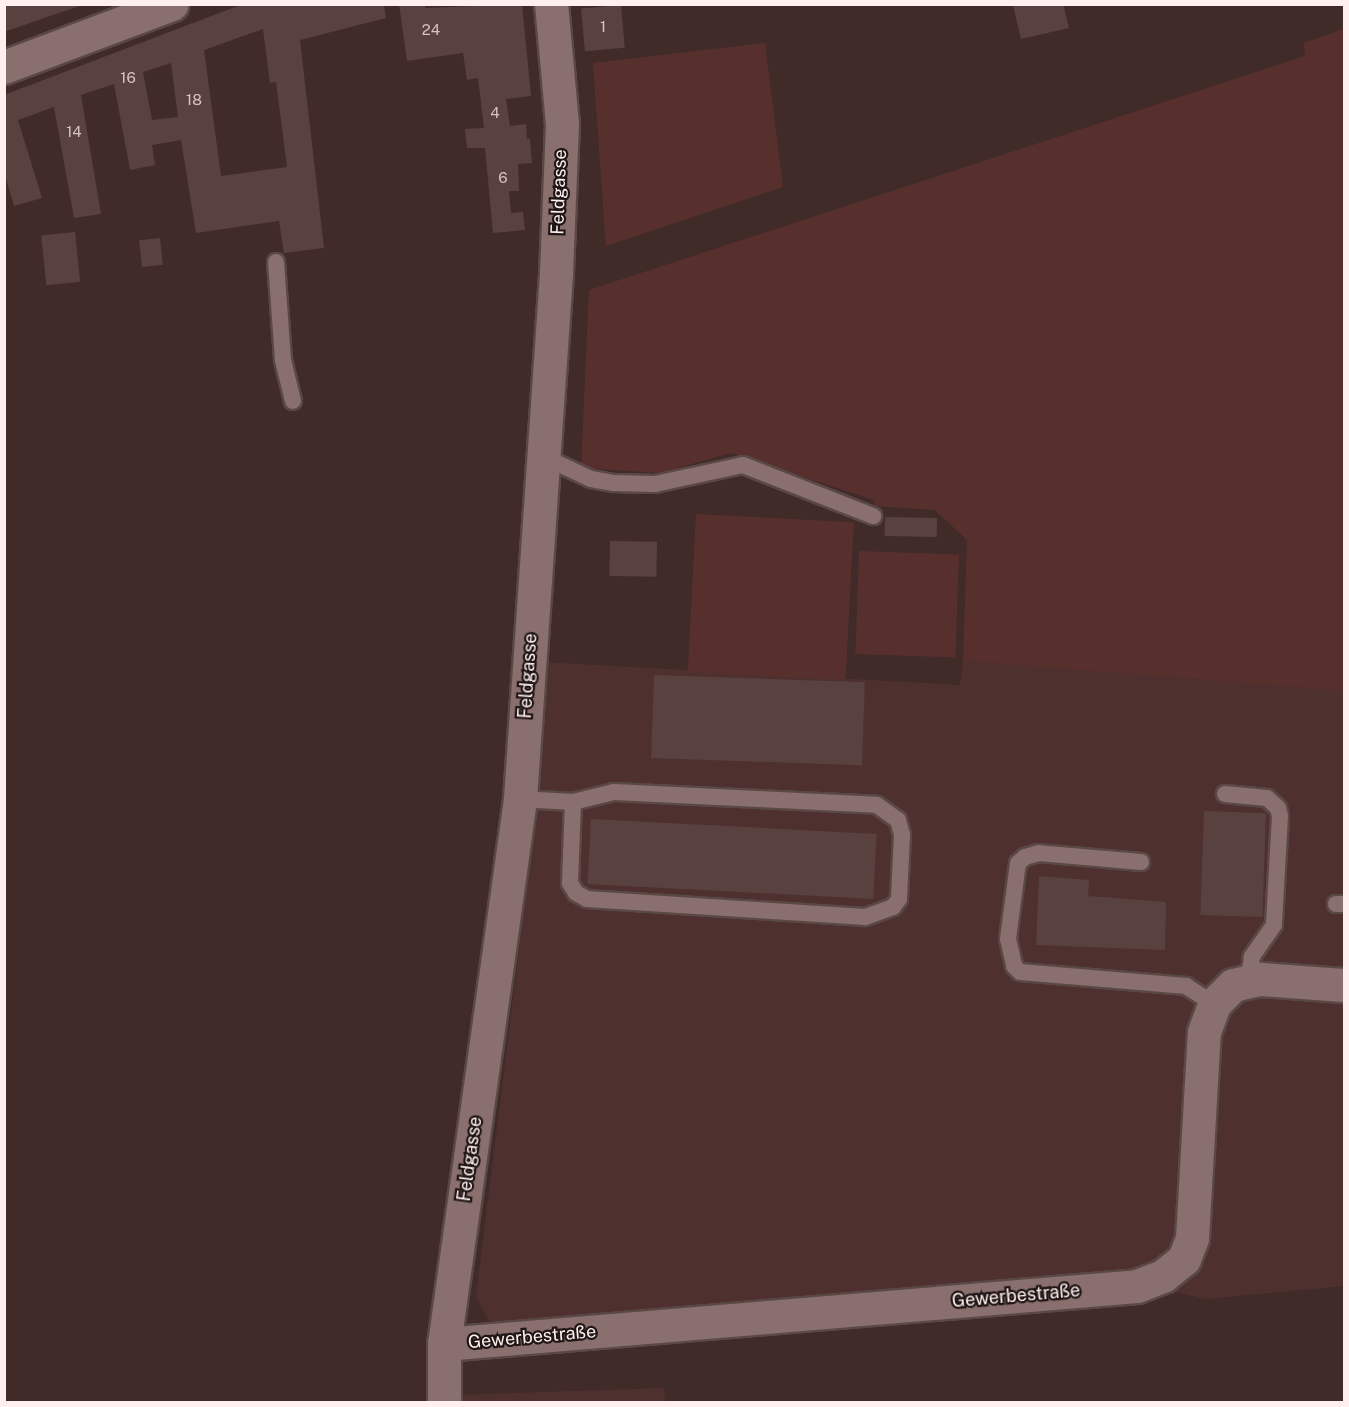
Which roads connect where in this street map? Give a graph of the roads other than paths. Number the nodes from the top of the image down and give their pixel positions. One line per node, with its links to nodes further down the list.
1 (172, 4): 3 (street)
2 (551, 4): 6 (street, Feldgasse)
3 (4, 67)
4 (276, 262): 5 (lane)
5 (293, 401)
6 (542, 456): 7 (lane); 9 (street, Feldgasse)
7 (873, 516)
8 (1225, 794): 12 (lane)
9 (520, 800): 10 (lane); 15 (street, Feldgasse)
10 (573, 802): 10 (lane)
11 (1141, 862): 14 (lane)
12 (1248, 982): 13 (street); 14 (street)
13 (1344, 985)
14 (1214, 1004): 15 (street, Gewerbestraße)
15 (444, 1344): 16 (street, Feldgasse)
16 (447, 1402)

